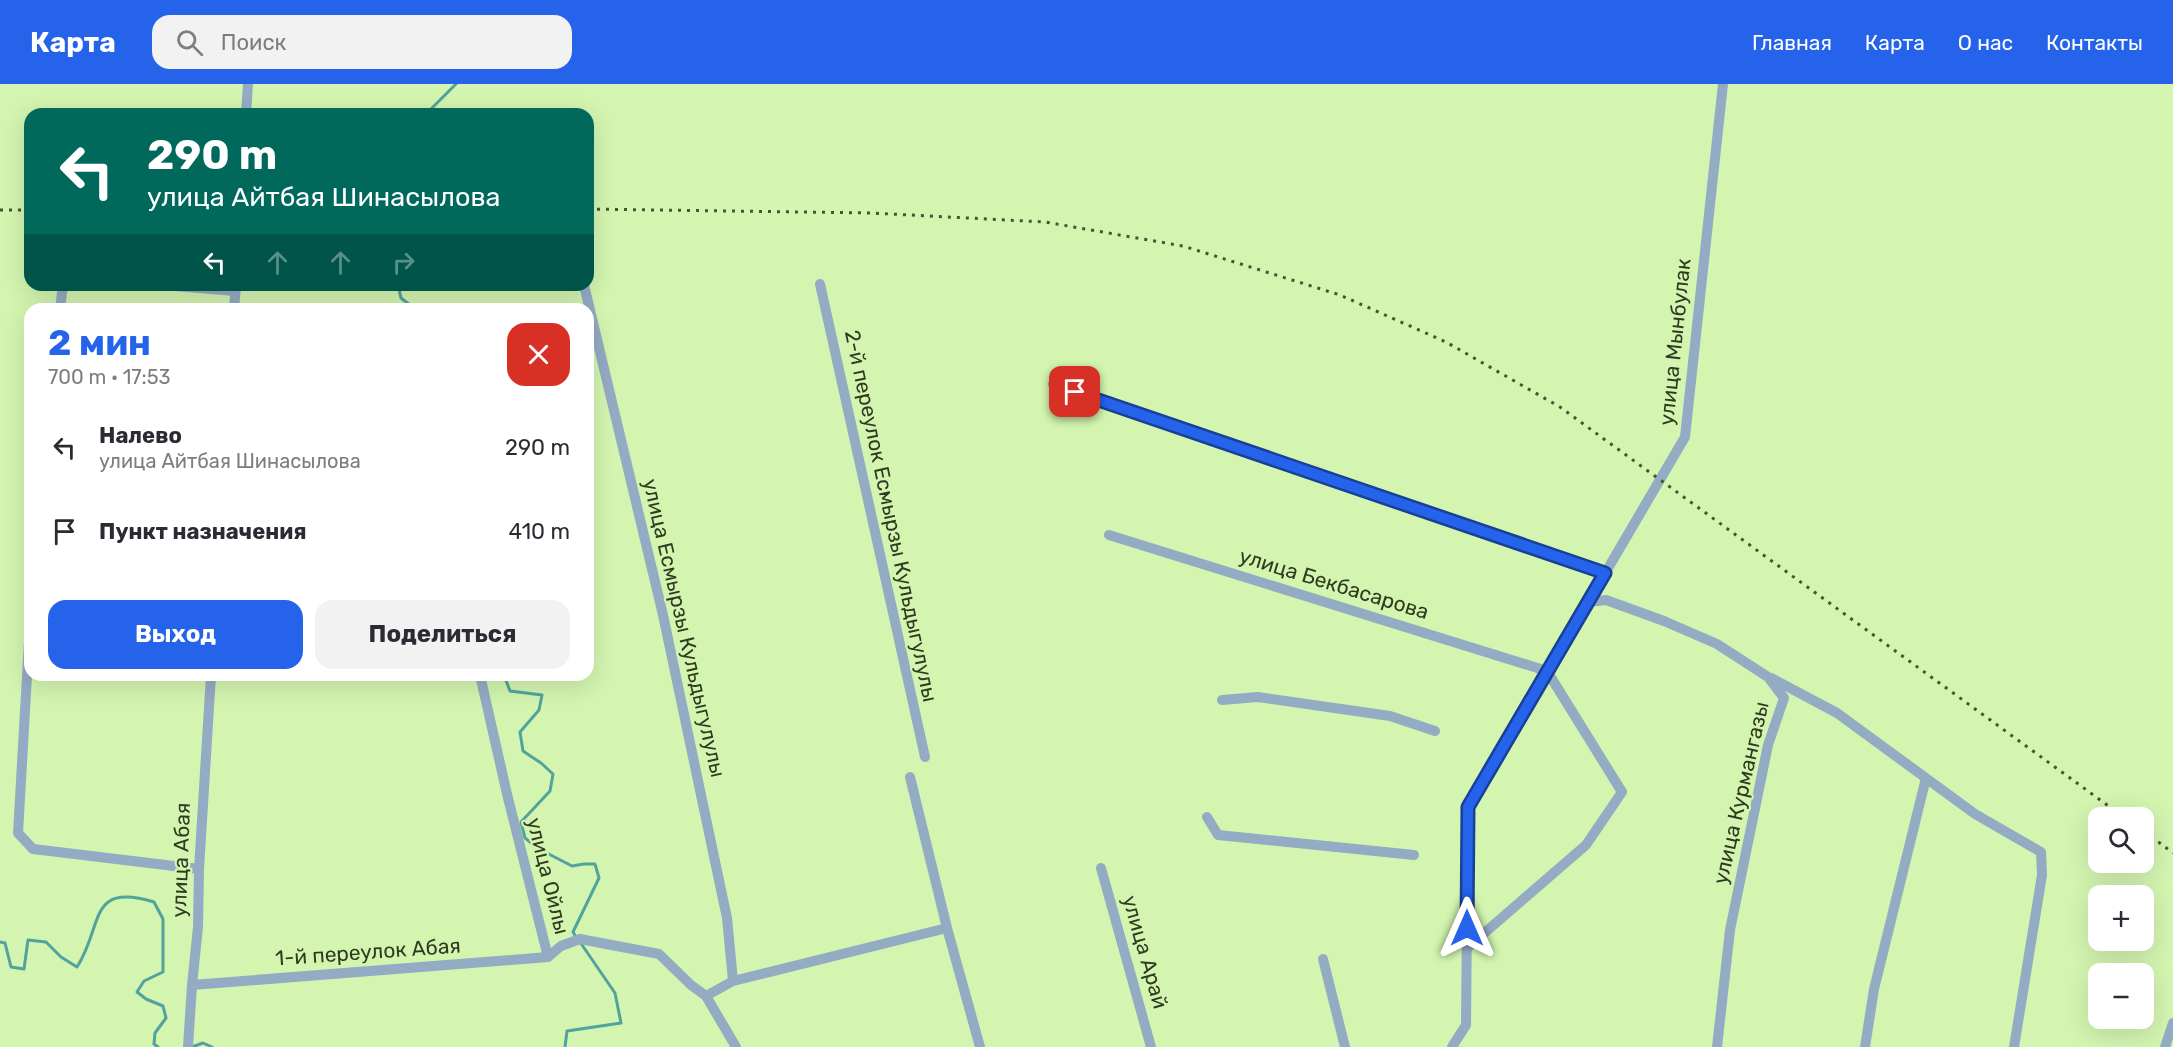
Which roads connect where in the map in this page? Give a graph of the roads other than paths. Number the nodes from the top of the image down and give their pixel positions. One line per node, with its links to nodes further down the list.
1 (248, 84): 3 (street)
2 (1723, 84): 8 (street, улица Мынбулак)
3 (246, 108)
4 (820, 284): 17 (street, 2-й переулок Есмырзы Кульдыгулулы)
5 (594, 327): 28 (street, улица Есмырзы Кульдыгулулы)
6 (1053, 384): 8 (street)
7 (1109, 535): 10 (street, улица Бекбасарова)
8 (1605, 573): 9 (street, улица Мынбулак)
9 (1588, 602): 10 (street, улица Мынбулак); 11 (street, улица Курмангазы)
10 (1547, 671): 25 (street, улица Мынбулак); 25 (street)
11 (1768, 677): 19 (street); 38 (street, улица Курмангазы)
12 (27, 681): 23 (street)
13 (211, 681): 23 (street, улица Абая)
14 (481, 681): 26 (street, улица Ойлы)
15 (1222, 700): 16 (street)
16 (1435, 731)
17 (925, 757)
18 (910, 777): 24 (street)
19 (1926, 778): 39 (street); 40 (street)
20 (1207, 816): 21 (street)
21 (1414, 855)
22 (1101, 868): 35 (street, улица Арай)
23 (198, 869): 29 (street, улица Абая)
24 (947, 928): 28 (street); 34 (street)
25 (1467, 948): 37 (street, улица Мынбулак)
26 (548, 957): 29 (street, 1-й переулок Абая); 30 (street, улица Ойлы)
27 (1323, 959): 36 (street)
28 (733, 981): 30 (street)
29 (192, 985): 32 (street, улица Абая)
30 (706, 996): 33 (street, улица Ойлы)
31 (2173, 1023): 41 (street)
32 (188, 1047)
33 (736, 1047)
34 (980, 1047)
35 (1151, 1047)
36 (1345, 1047)
37 (1452, 1047)
38 (1717, 1047)
39 (1865, 1047)
40 (2014, 1047)
41 (2165, 1047)

